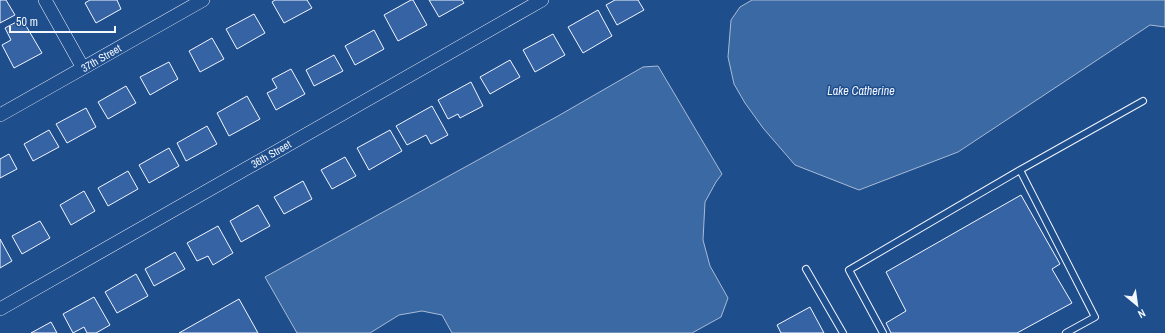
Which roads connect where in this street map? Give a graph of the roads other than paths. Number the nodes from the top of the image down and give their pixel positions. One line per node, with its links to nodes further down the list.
1 (45, 0): 4 (street)
2 (203, 0): 4 (street, 37th Street)
3 (542, 0): 9 (street, 36th Street)
4 (84, 68): 6 (street, 37th Street)
5 (1143, 101): 7 (lane)
6 (0, 116)
7 (1020, 170): 11 (lane); 12 (lane)
8 (806, 269): 10 (lane)
9 (0, 309)
10 (843, 333)
11 (883, 333)
12 (1066, 333)

